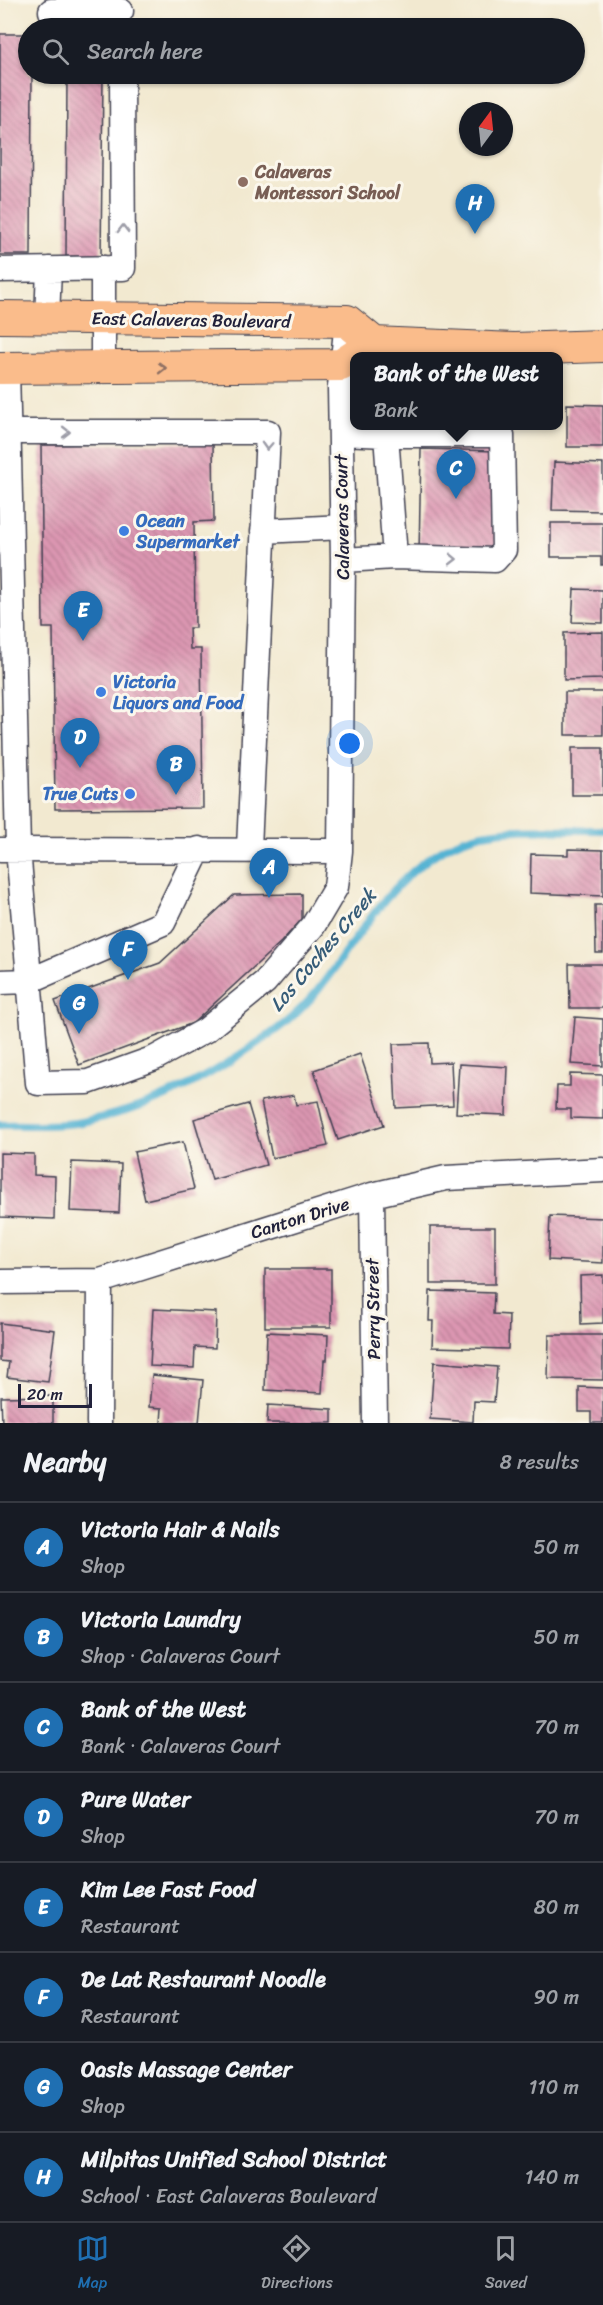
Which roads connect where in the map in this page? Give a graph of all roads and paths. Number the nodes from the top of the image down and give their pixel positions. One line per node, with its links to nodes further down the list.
1 (51, 11): 2 (street)
2 (122, 13)
3 (122, 84): 4 (street, one-way to 3)
4 (103, 268): 5 (street); 9 (street)
5 (49, 269): 6 (street); 8 (street)
6 (0, 270)
7 (0, 317): 8 (main road, East Calaveras Boulevard)
8 (47, 318): 9 (main road, East Calaveras Boulevard)
9 (103, 319): 10 (main road, East Calaveras Boulevard); 17 (street)
10 (347, 321): 11 (main road); 15 (street, Calaveras Court)
11 (374, 343): 12 (main road); 13 (main road)
12 (603, 346)
13 (360, 352)
14 (350, 359): 15 (main road)
15 (341, 365): 17 (main road, one-way to 15); 19 (street, Calaveras Court)
16 (4, 368): 17 (main road); 18 (street)
17 (103, 368)
18 (4, 432): 22 (street, one-way to 22); 25 (street)
19 (341, 433): 20 (street); 21 (street, Calaveras Court)
20 (386, 435): 23 (street); 23 (street, one-way to 20)
21 (343, 527): 22 (street); 24 (street, Calaveras Court)
22 (263, 531): 26 (street)
23 (395, 557): 24 (street)
24 (343, 560): 29 (street, Calaveras Court)
25 (6, 616): 28 (street)
26 (249, 848): 27 (street); 29 (street)
27 (199, 849): 28 (street); 30 (street)
28 (9, 850): 30 (street)
29 (340, 851): 30 (street, Calaveras Court)
30 (29, 981): 31 (street)
31 (0, 982)
32 (603, 1170): 33 (street, Canton Drive)
33 (372, 1195): 34 (street, Canton Drive); 37 (street, Perry Street)
34 (100, 1281): 35 (street, Canton Drive); 36 (street)
35 (0, 1282)
36 (99, 1423)
37 (375, 1423)

